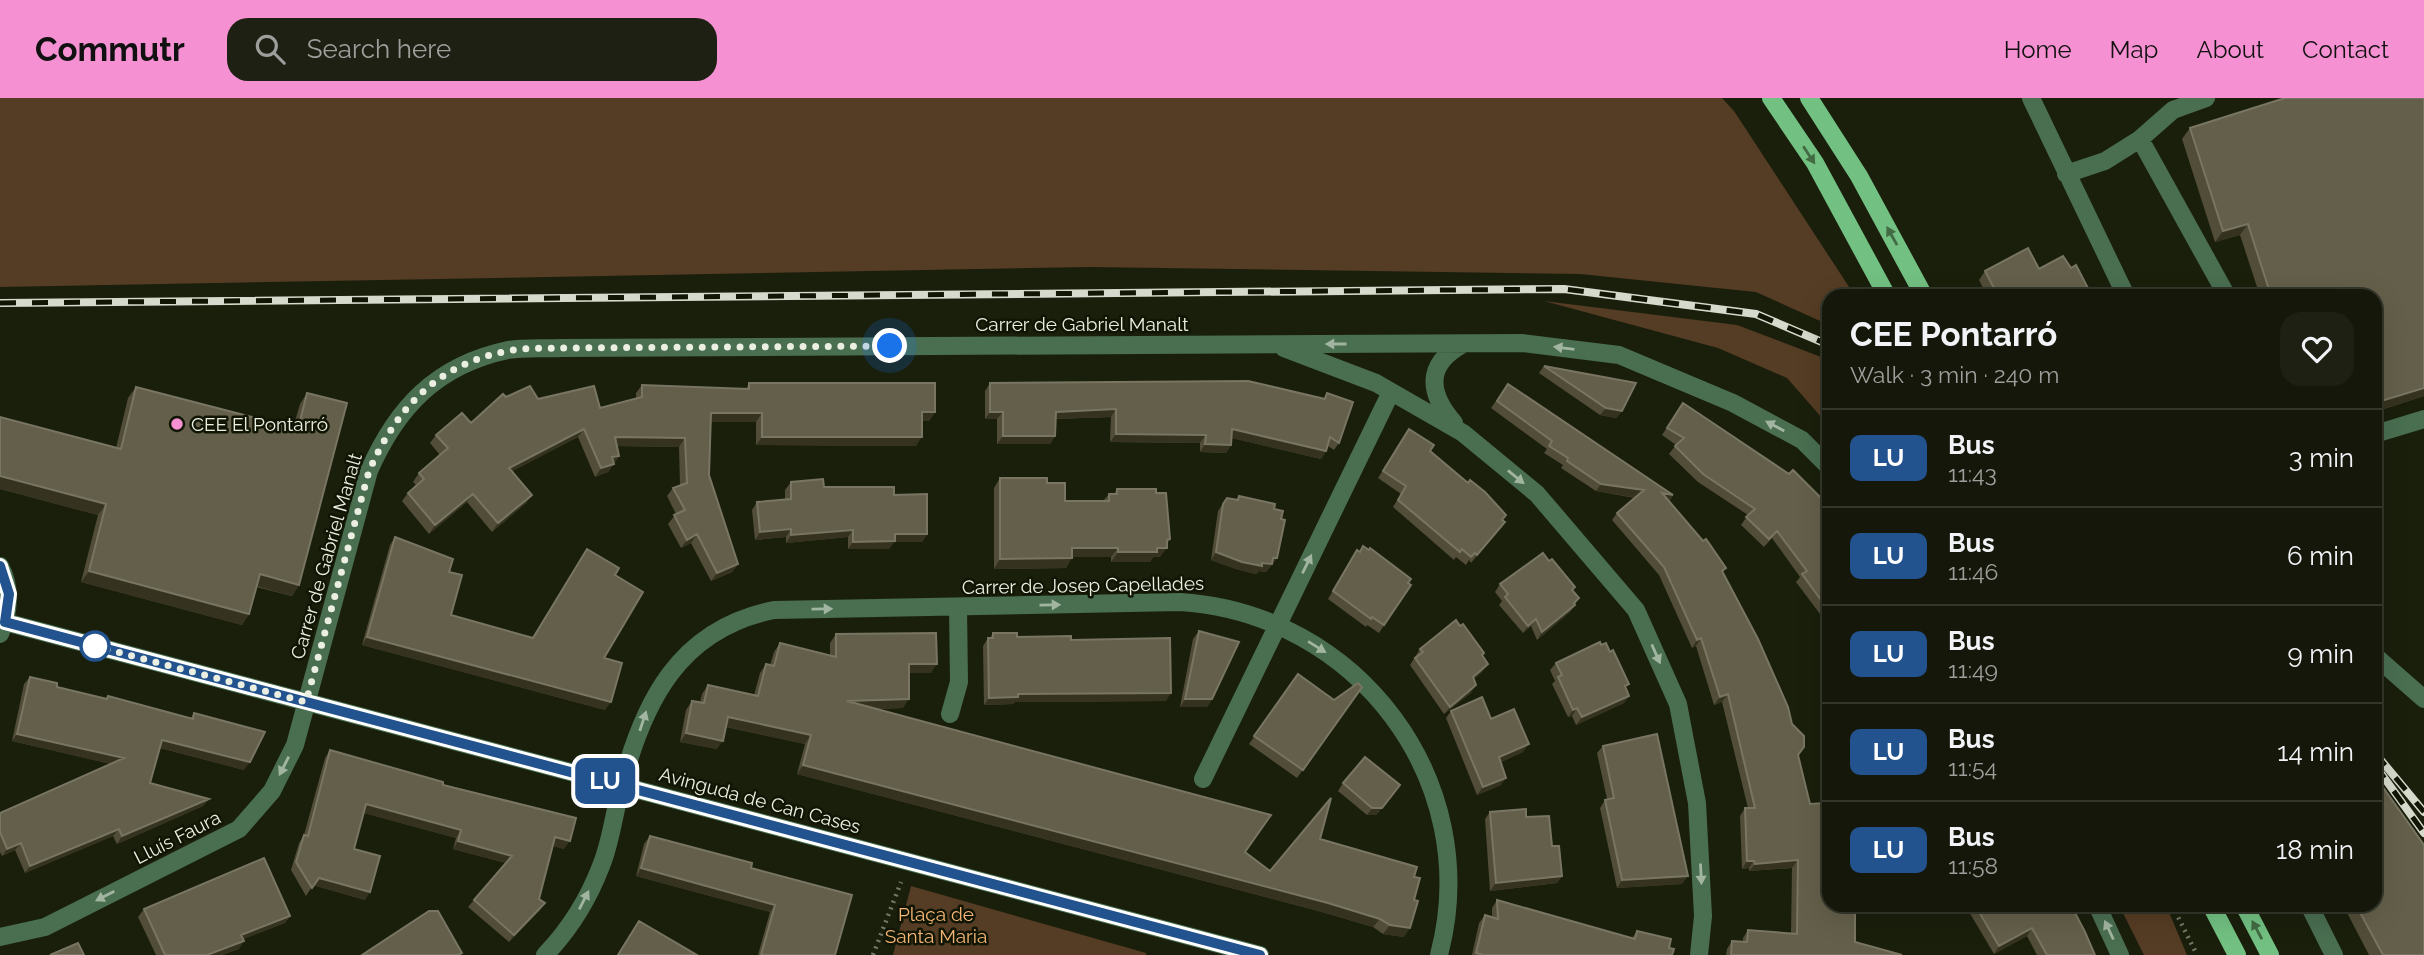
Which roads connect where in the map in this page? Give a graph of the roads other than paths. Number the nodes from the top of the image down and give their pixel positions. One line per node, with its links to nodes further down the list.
1 (1771, 98): 7 (main road, one-way to 7)
2 (1808, 98): 8 (main road, one-way to 2)
3 (2031, 98): 6 (street)
4 (2206, 98): 5 (street)
5 (2140, 139): 6 (street); 10 (street)
6 (2066, 174): 9 (street)
7 (1883, 289)
8 (1920, 289)
9 (2123, 289)
10 (2223, 289)
11 (1274, 344): 12 (street, one-way to 11); 13 (street, Carrer de Gabriel Manalt); 24 (street, Carrer de Gabriel Manalt)
12 (1463, 344): 16 (street); 17 (street, one-way to 12)
13 (1391, 391): 16 (street, Carrer de Gabriel Manalt); 20 (street, one-way to 13)
14 (2424, 419): 15 (street)
15 (2382, 432)
16 (1463, 433): 36 (street, Carrer de Gabriel Manalt, one-way to 36)
17 (1822, 460)
18 (0, 566): 21 (street)
19 (958, 607): 20 (street, Carrer de Josep Capellades, one-way to 20); 25 (street); 27 (street, Carrer de Josep Capellades, one-way to 19)
20 (1277, 626): 26 (street); 35 (street, Carrer de Josep Capellades, one-way to 35)
21 (3, 628): 24 (street, Avinguda de Can Cases)
22 (2382, 662): 23 (street)
23 (2424, 699)
24 (306, 702): 27 (street, Avinguda de Can Cases); 32 (street, Lluís Faura, one-way to 32)
25 (950, 714)
26 (1203, 779)
27 (621, 785): 33 (street, Carrer de Josep Capellades, one-way to 27); 34 (street, Avinguda de Can Cases)
28 (2100, 912): 37 (street, one-way to 28)
29 (2215, 912): 38 (main road)
30 (2248, 912): 39 (main road, one-way to 30)
31 (2312, 912): 40 (street)
32 (0, 937)
33 (545, 955)
34 (1260, 955)
35 (1439, 955)
36 (1699, 955)
37 (2120, 955)
38 (2237, 955)
39 (2270, 955)
40 (2334, 955)

